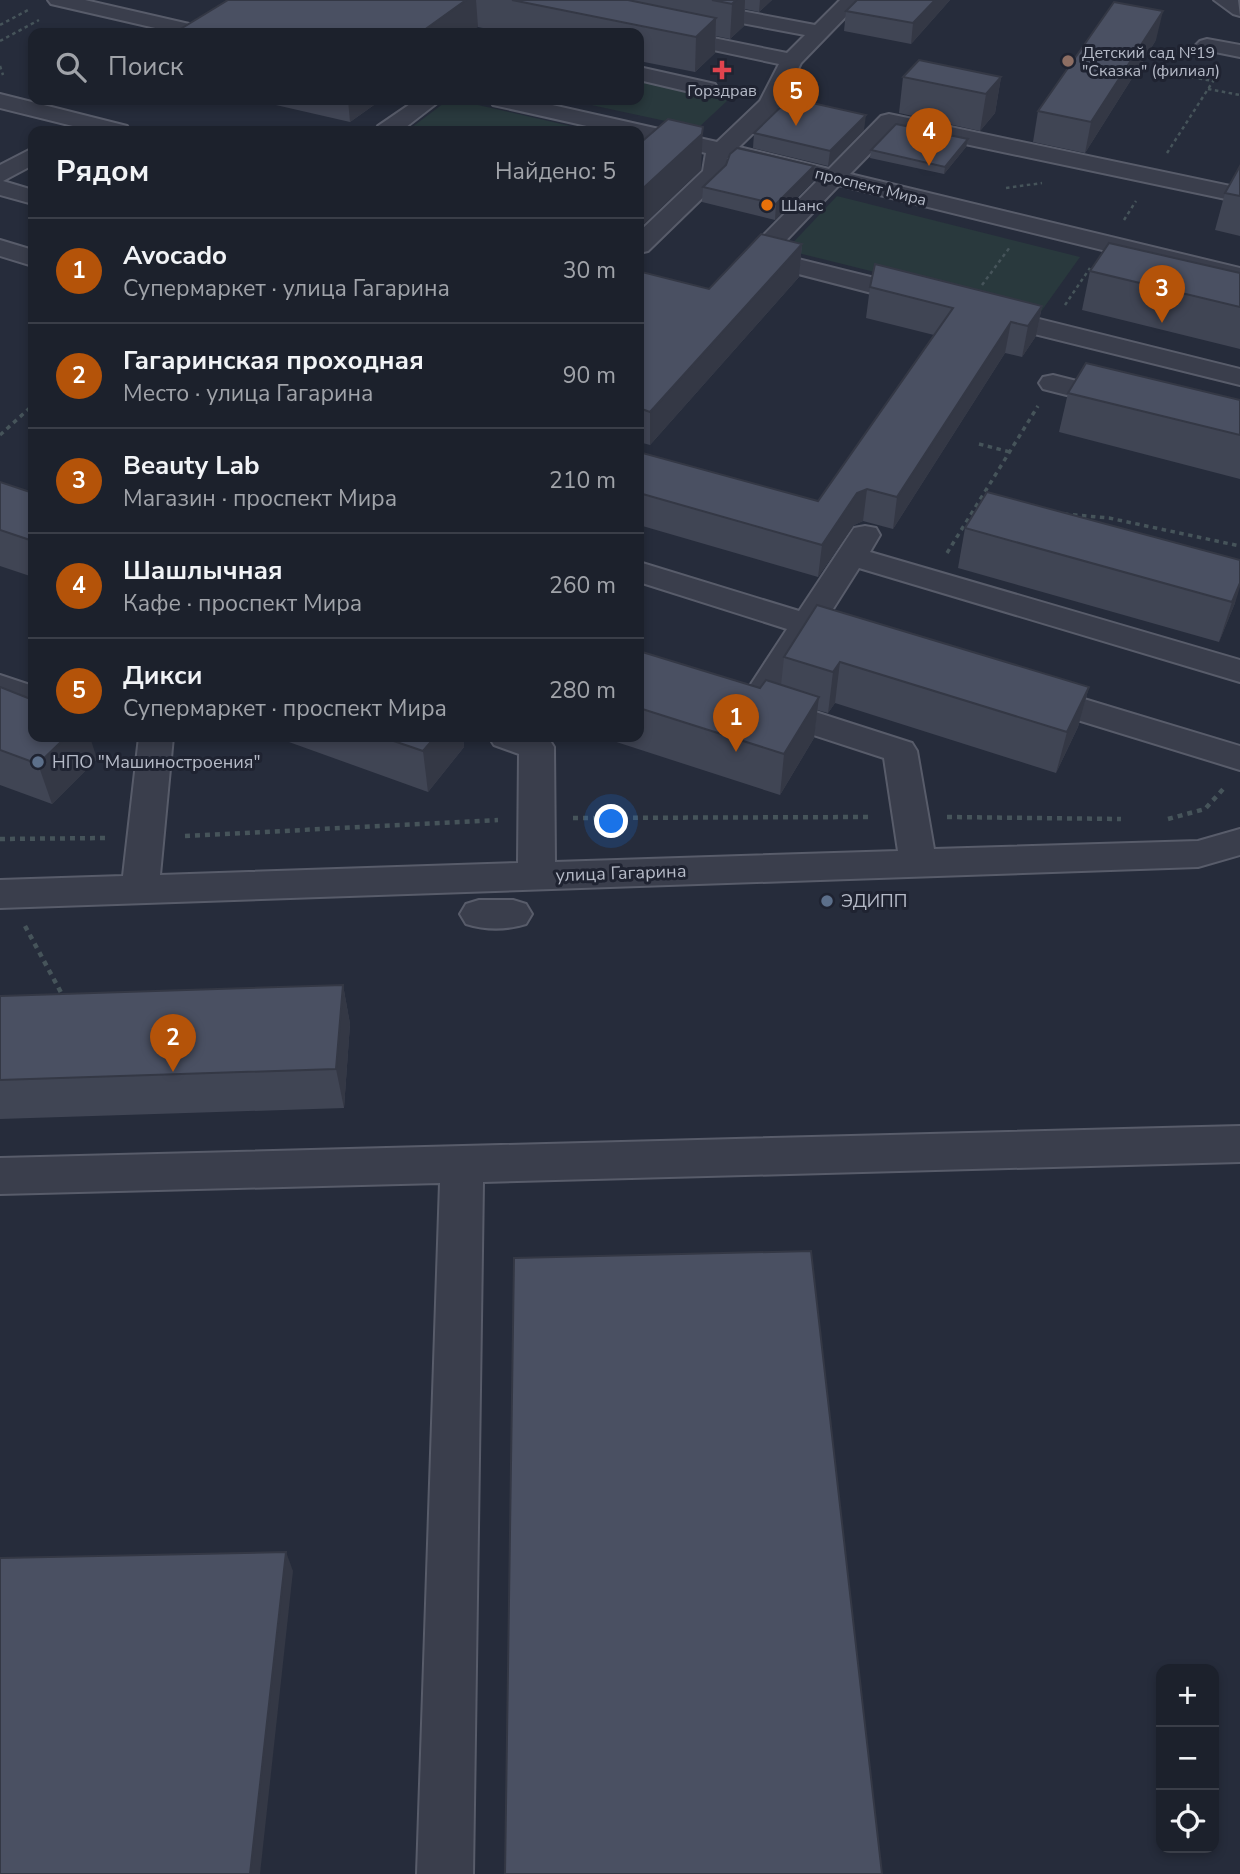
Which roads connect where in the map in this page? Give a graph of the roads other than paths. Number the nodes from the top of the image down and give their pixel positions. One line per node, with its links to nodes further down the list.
1 (651, 0): 8 (street)
2 (852, 0): 8 (street)
3 (1224, 0): 5 (street)
4 (57, 4): 6 (street)
5 (1240, 9)
6 (179, 28)
7 (645, 30): 11 (street)
8 (820, 32): 11 (street)
9 (1206, 45): 10 (street)
10 (1236, 51)
11 (792, 60): 23 (street)
12 (644, 80): 22 (street)
13 (0, 101): 18 (street)
14 (423, 105): 19 (street)
15 (529, 105): 17 (street, проспект Мира)
16 (619, 107): 17 (street)
17 (601, 122): 20 (street, проспект Мира)
18 (75, 126)
19 (393, 126)
20 (619, 126)
21 (644, 132): 22 (street, проспект Мира)
22 (658, 135): 23 (street, проспект Мира)
23 (723, 150): 26 (street, проспект Мира); 30 (street)
24 (28, 158): 25 (street)
25 (0, 176)
26 (834, 177): 28 (street); 33 (street, проспект Мира); 34 (street)
27 (0, 188): 29 (street)
28 (1240, 195)
29 (28, 196)
30 (644, 242)
31 (0, 248): 32 (street)
32 (28, 256)
33 (1240, 276)
34 (1240, 377)
35 (1053, 383): 36 (street)
36 (1146, 407)
37 (644, 574): 38 (street)
38 (807, 625): 39 (street); 40 (street); 48 (street)
39 (886, 649)
40 (1240, 671)
41 (1004, 685): 46 (street)
42 (0, 686): 43 (street)
43 (28, 696)
44 (151, 742): 50 (street)
45 (522, 742): 49 (street)
46 (1236, 769)
47 (1240, 842): 48 (street, улица Гагарина)
48 (918, 863): 49 (street, улица Гагарина)
49 (536, 876): 50 (street, улица Гагарина)
50 (140, 889): 51 (street, улица Гагарина)
51 (10, 906)
52 (1240, 1144): 53 (street)
53 (461, 1164): 54 (street); 55 (street)
54 (0, 1176)
55 (445, 1874)

